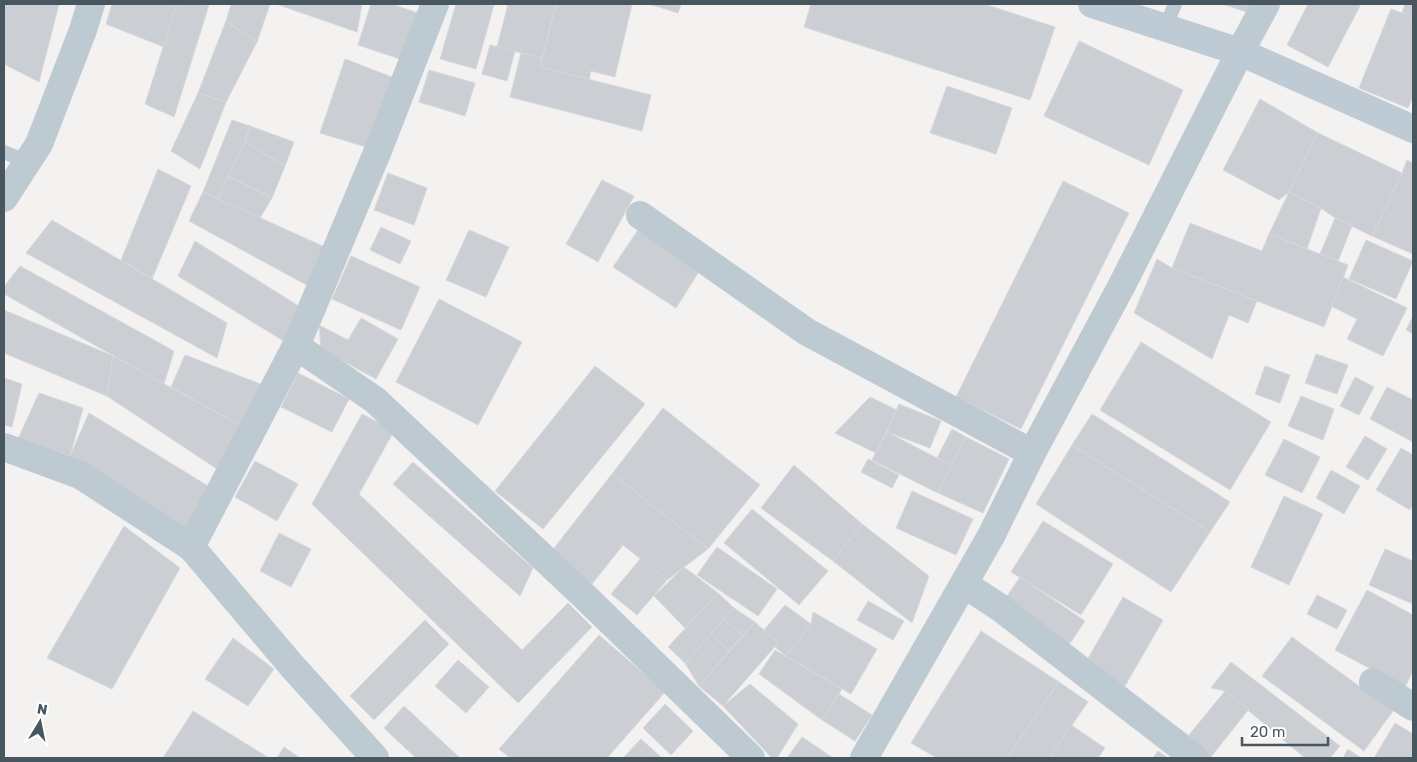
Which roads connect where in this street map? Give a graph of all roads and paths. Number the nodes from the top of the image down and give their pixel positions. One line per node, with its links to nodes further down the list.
1 (91, 4): 8 (street)
2 (435, 4): 11 (street)
3 (1092, 4): 5 (street)
4 (1266, 4): 6 (street)
5 (1170, 16): 6 (street)
6 (1240, 52): 7 (street); 13 (street)
7 (1413, 129)
8 (16, 157): 9 (street)
9 (4, 198)
10 (640, 215): 13 (street)
11 (296, 346): 14 (street); 19 (street)
12 (4, 447): 14 (street)
13 (1032, 453): 15 (street)
14 (191, 547): 18 (street)
15 (964, 584): 20 (street); 21 (street)
16 (1373, 682): 17 (street)
17 (1413, 707)
18 (375, 758)
19 (751, 758)
20 (864, 758)
21 (1195, 758)

